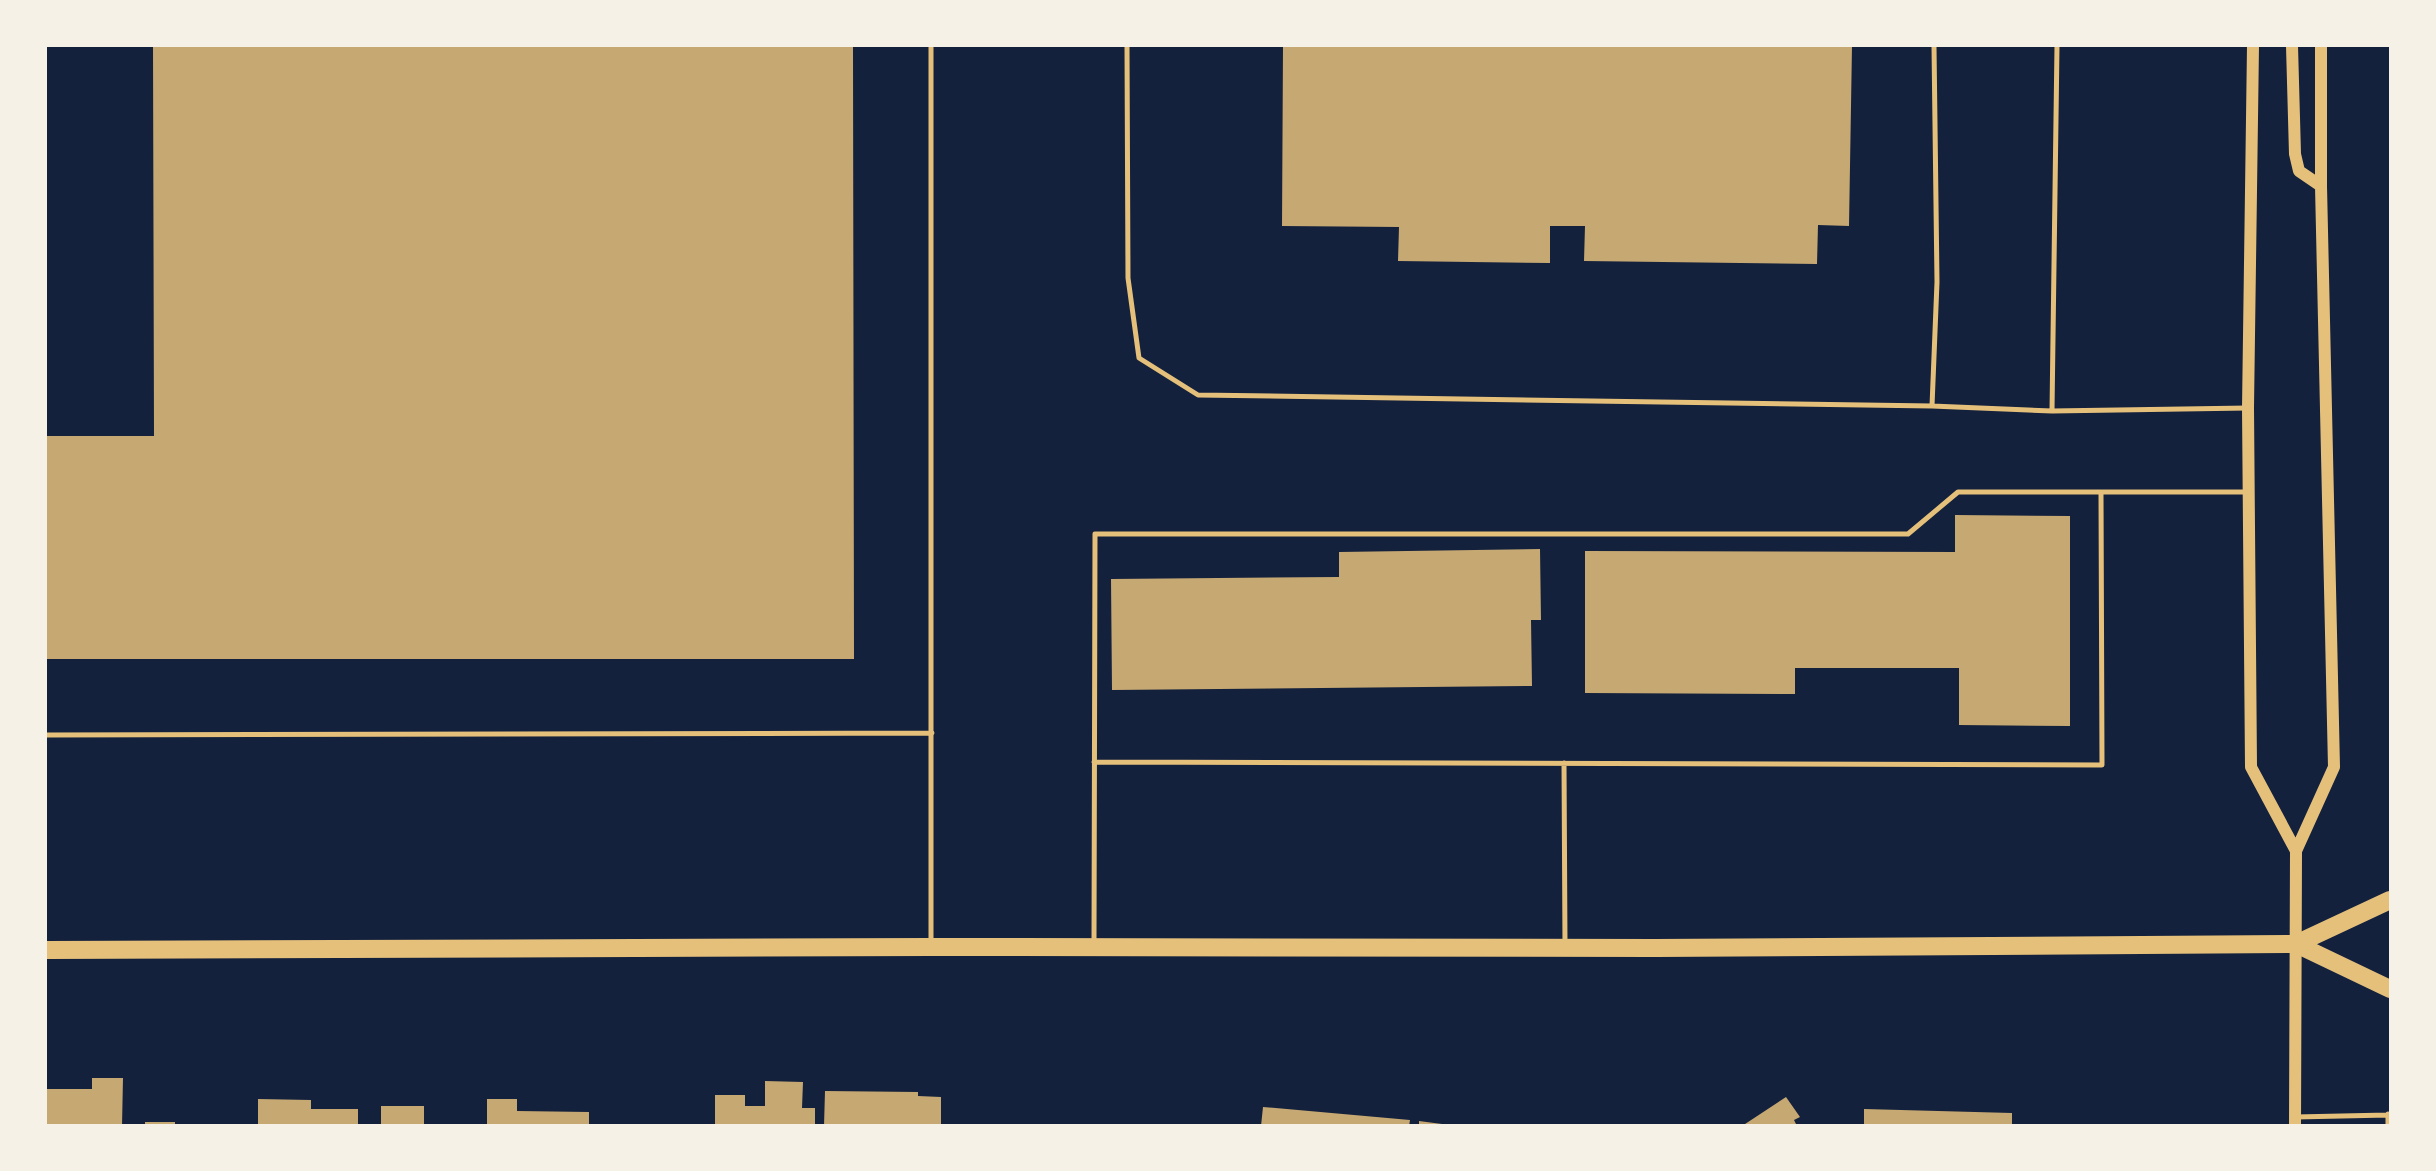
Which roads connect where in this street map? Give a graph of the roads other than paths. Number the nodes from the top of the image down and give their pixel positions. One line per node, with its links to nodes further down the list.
1 (932, 46): 14 (lane)
2 (1127, 46): 9 (lane)
3 (1934, 46): 9 (lane)
4 (2057, 46): 11 (lane)
5 (2253, 46): 10 (street)
6 (2292, 46): 8 (street)
7 (2321, 46): 8 (street)
8 (2321, 186): 18 (street)
9 (1932, 406): 11 (lane)
10 (2248, 408): 11 (lane); 13 (street)
11 (2052, 411)
12 (2101, 492): 13 (lane); 16 (lane); 17 (lane)
13 (2248, 492): 18 (street)
14 (933, 733): 15 (lane); 21 (lane)
15 (46, 735)
16 (1094, 762): 17 (lane); 22 (lane)
17 (1564, 763): 23 (lane)
18 (2297, 851): 20 (street)
19 (2390, 900): 20 (main road)
20 (2296, 944): 23 (main road); 25 (main road); 27 (street)
21 (931, 947): 22 (main road); 24 (main road)
22 (1094, 947): 23 (main road)
23 (1565, 947)
24 (46, 950)
25 (2390, 989)
26 (2389, 1114): 27 (lane); 28 (lane)
27 (2295, 1121)
28 (2388, 1125)

